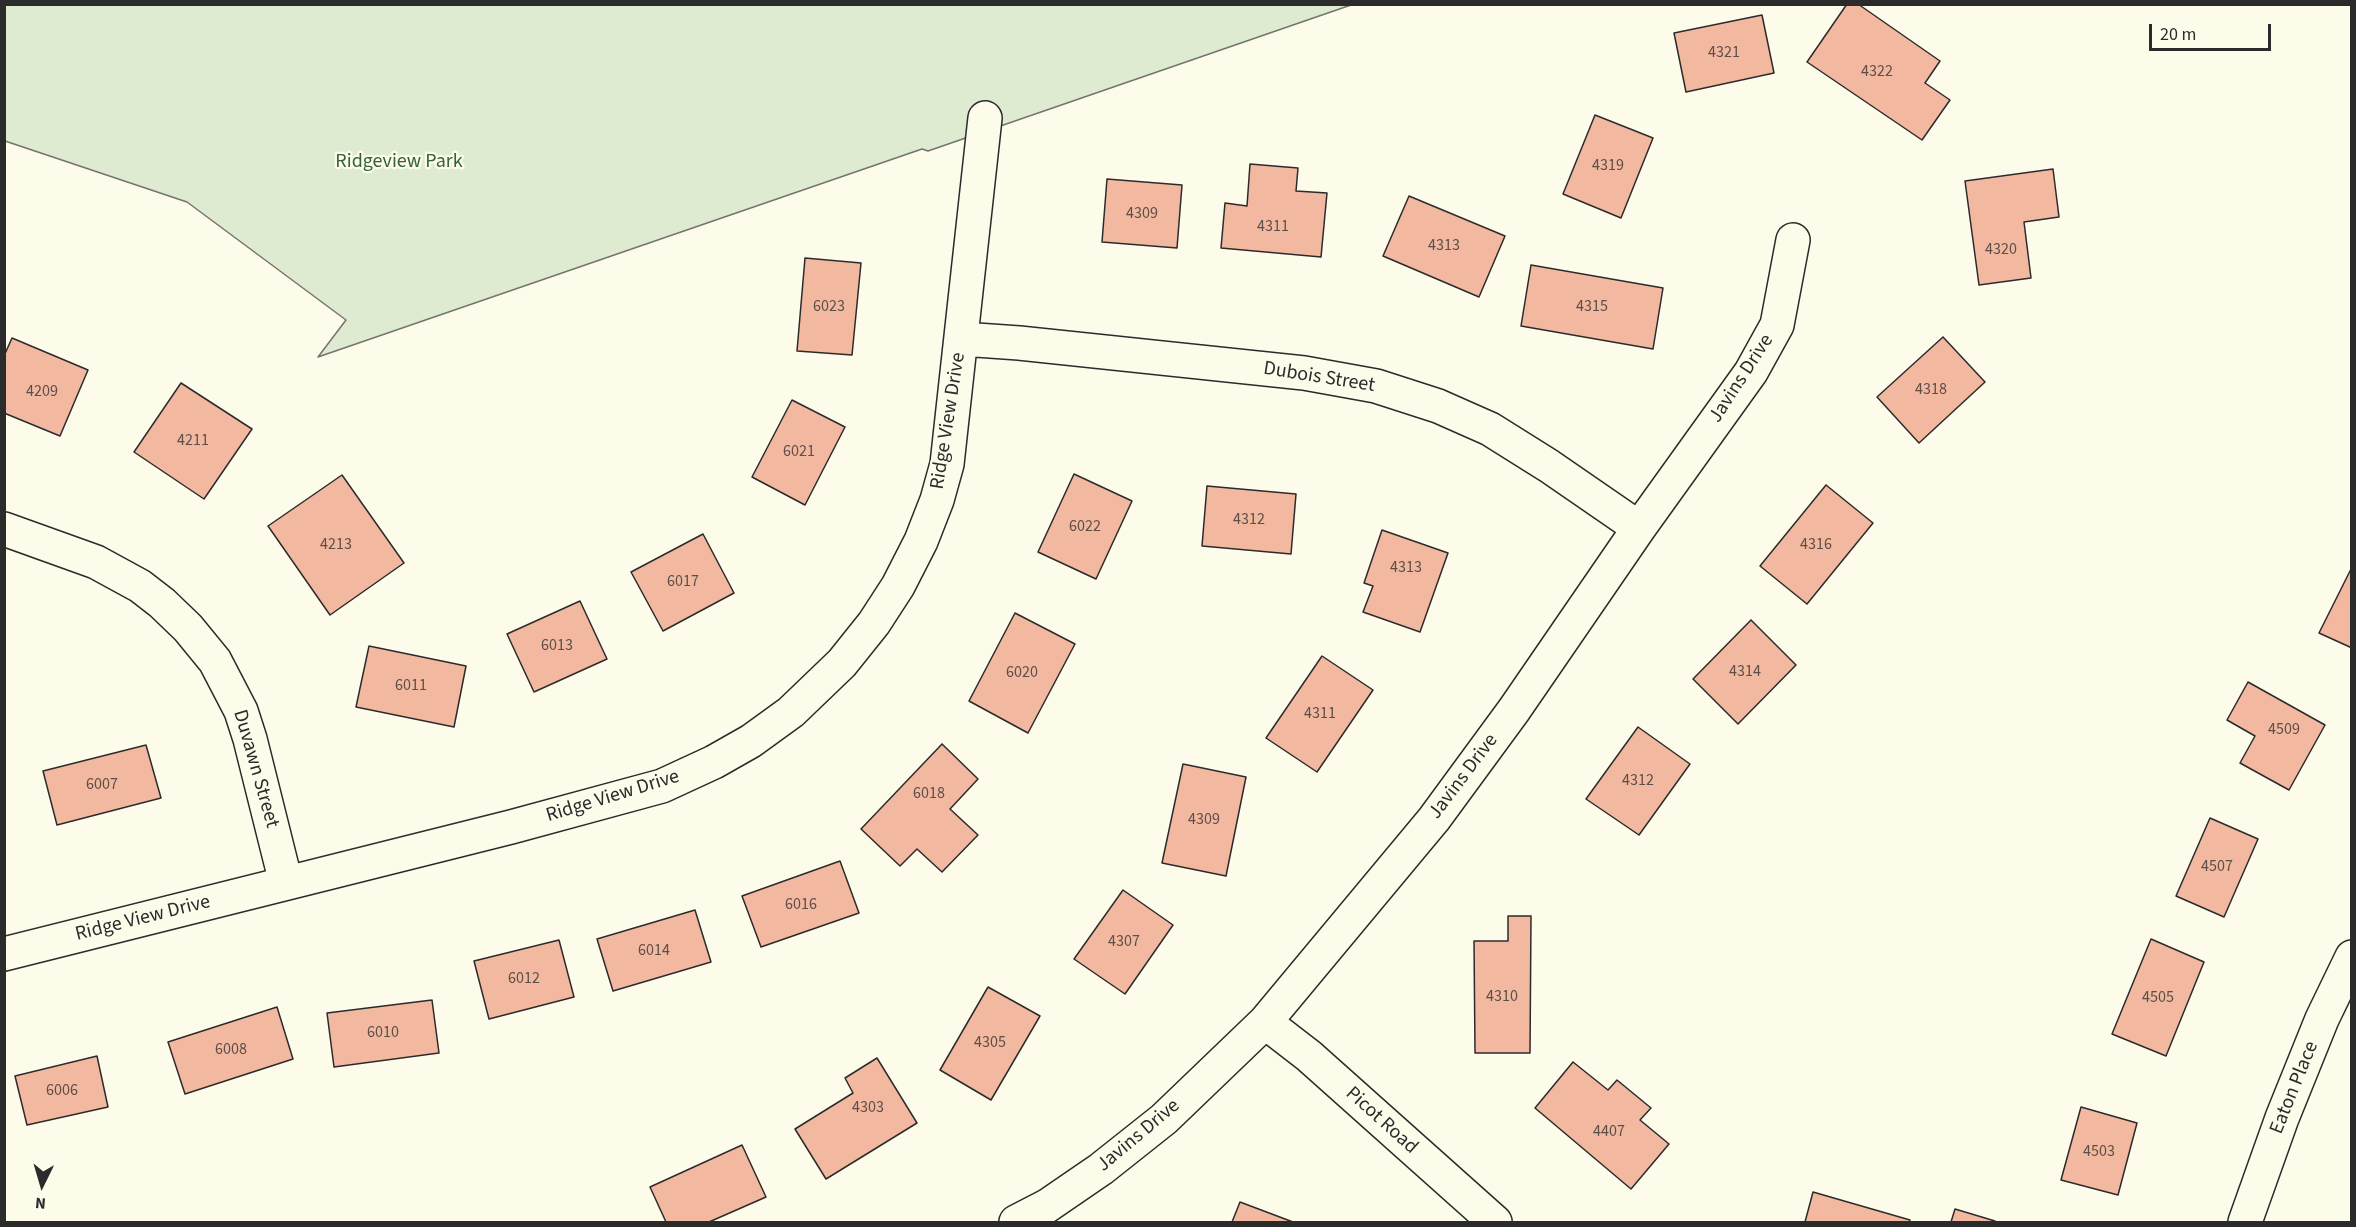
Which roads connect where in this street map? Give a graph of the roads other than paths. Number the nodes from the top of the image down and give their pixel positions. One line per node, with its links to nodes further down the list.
1 (985, 118): 3 (street, Ridge View Drive)
2 (1793, 240): 4 (street, Javins Drive)
3 (962, 339): 4 (street, Dubois Street); 6 (street, Ridge View Drive)
4 (1639, 528): 9 (street, Javins Drive)
5 (4, 529): 6 (street, Duvawn Street)
6 (286, 883): 7 (street, Ridge View Drive)
7 (4, 954)
8 (2352, 957): 12 (street, Eaton Place)
9 (1266, 1022): 10 (street, Javins Drive); 11 (street, Picot Road)
10 (1016, 1222)
11 (1495, 1222)
12 (2245, 1222)

